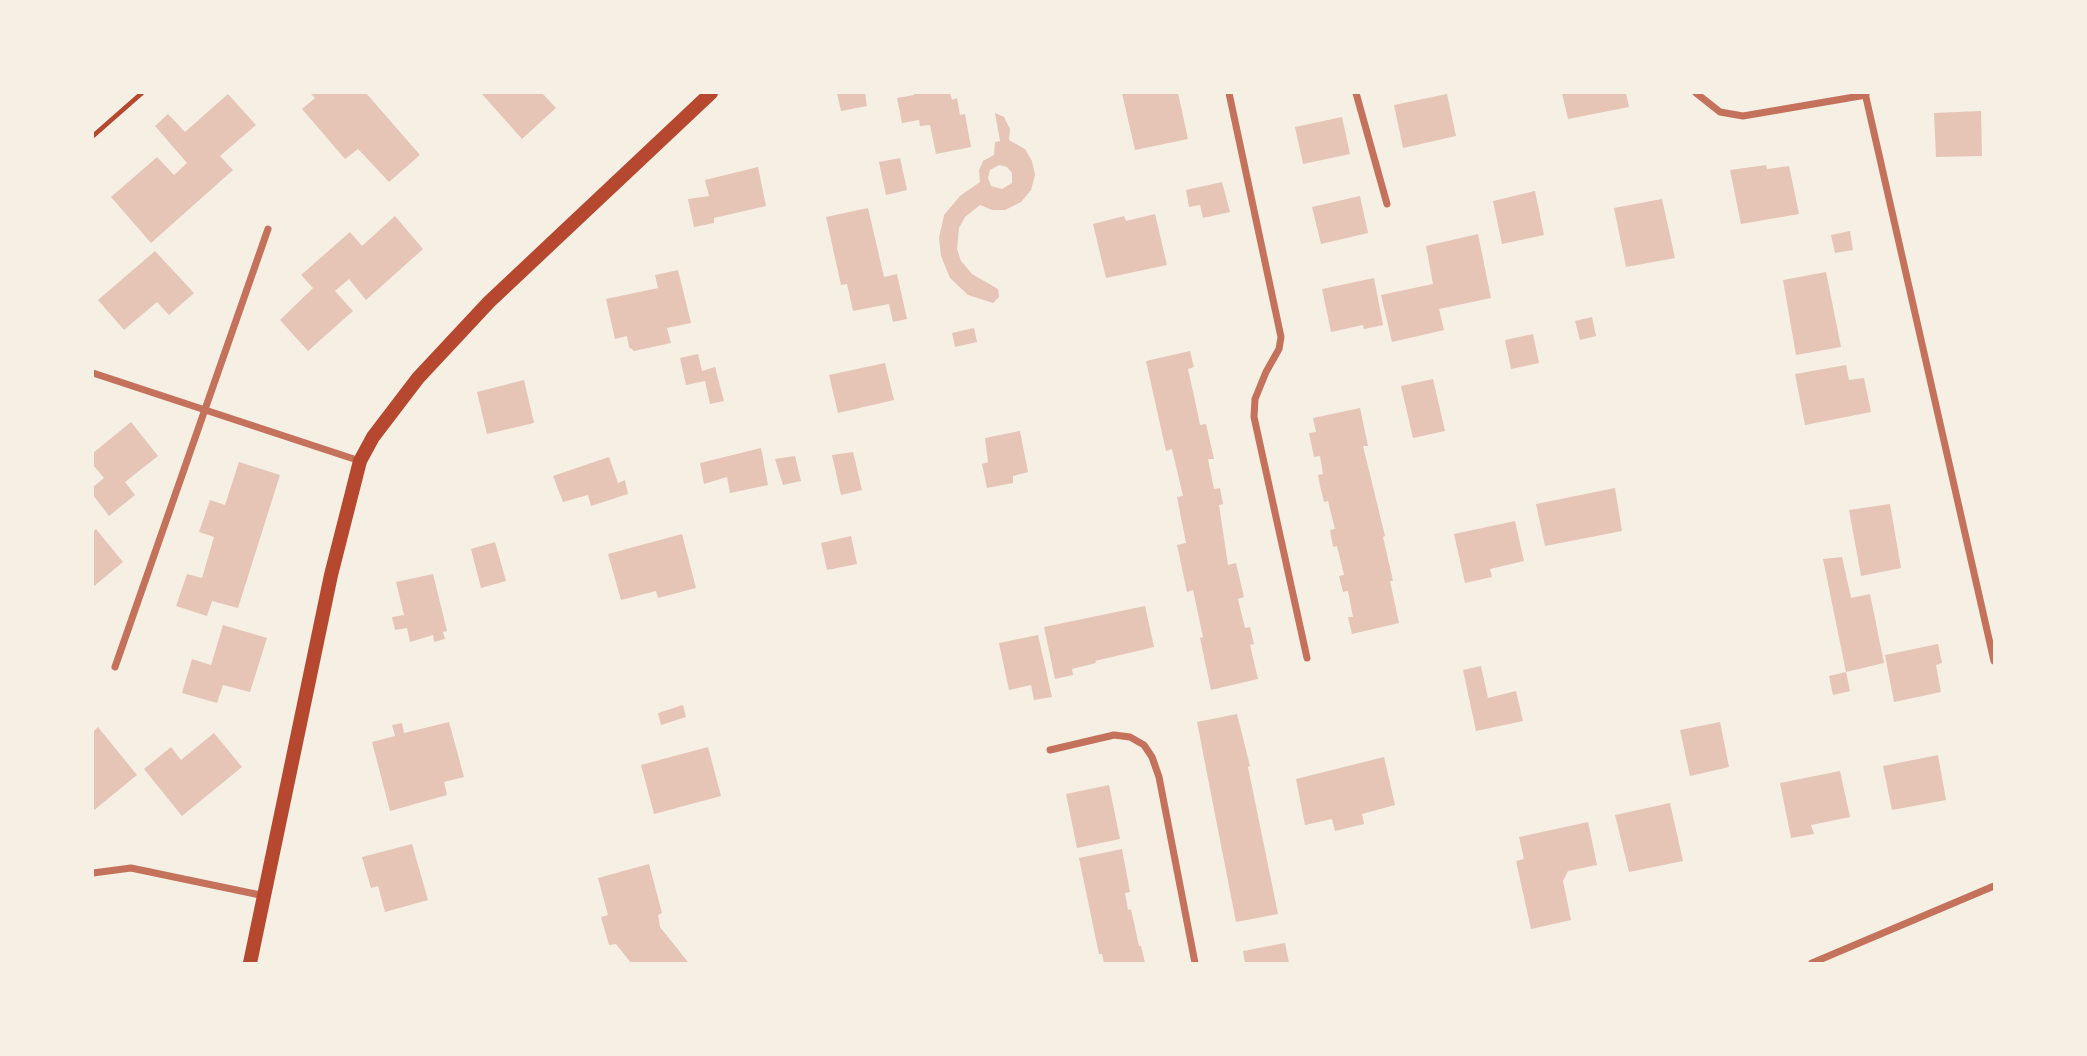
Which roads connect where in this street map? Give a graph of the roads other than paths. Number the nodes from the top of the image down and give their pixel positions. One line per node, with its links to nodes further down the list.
1 (712, 93): 10 (main road)
2 (1229, 93): 11 (street)
3 (1356, 93): 6 (street)
4 (1696, 93): 5 (street)
5 (1866, 94): 12 (street)
6 (1387, 204)
7 (268, 229): 9 (street)
8 (93, 373): 9 (street)
9 (205, 409): 10 (street); 13 (street)
10 (360, 461): 17 (main road)
11 (1307, 658)
12 (1994, 661)
13 (115, 667)
14 (1050, 750): 19 (street)
15 (93, 873): 17 (street)
16 (1994, 886): 20 (street)
17 (265, 896): 18 (main road)
18 (250, 963)
19 (1195, 963)
20 (1812, 963)

